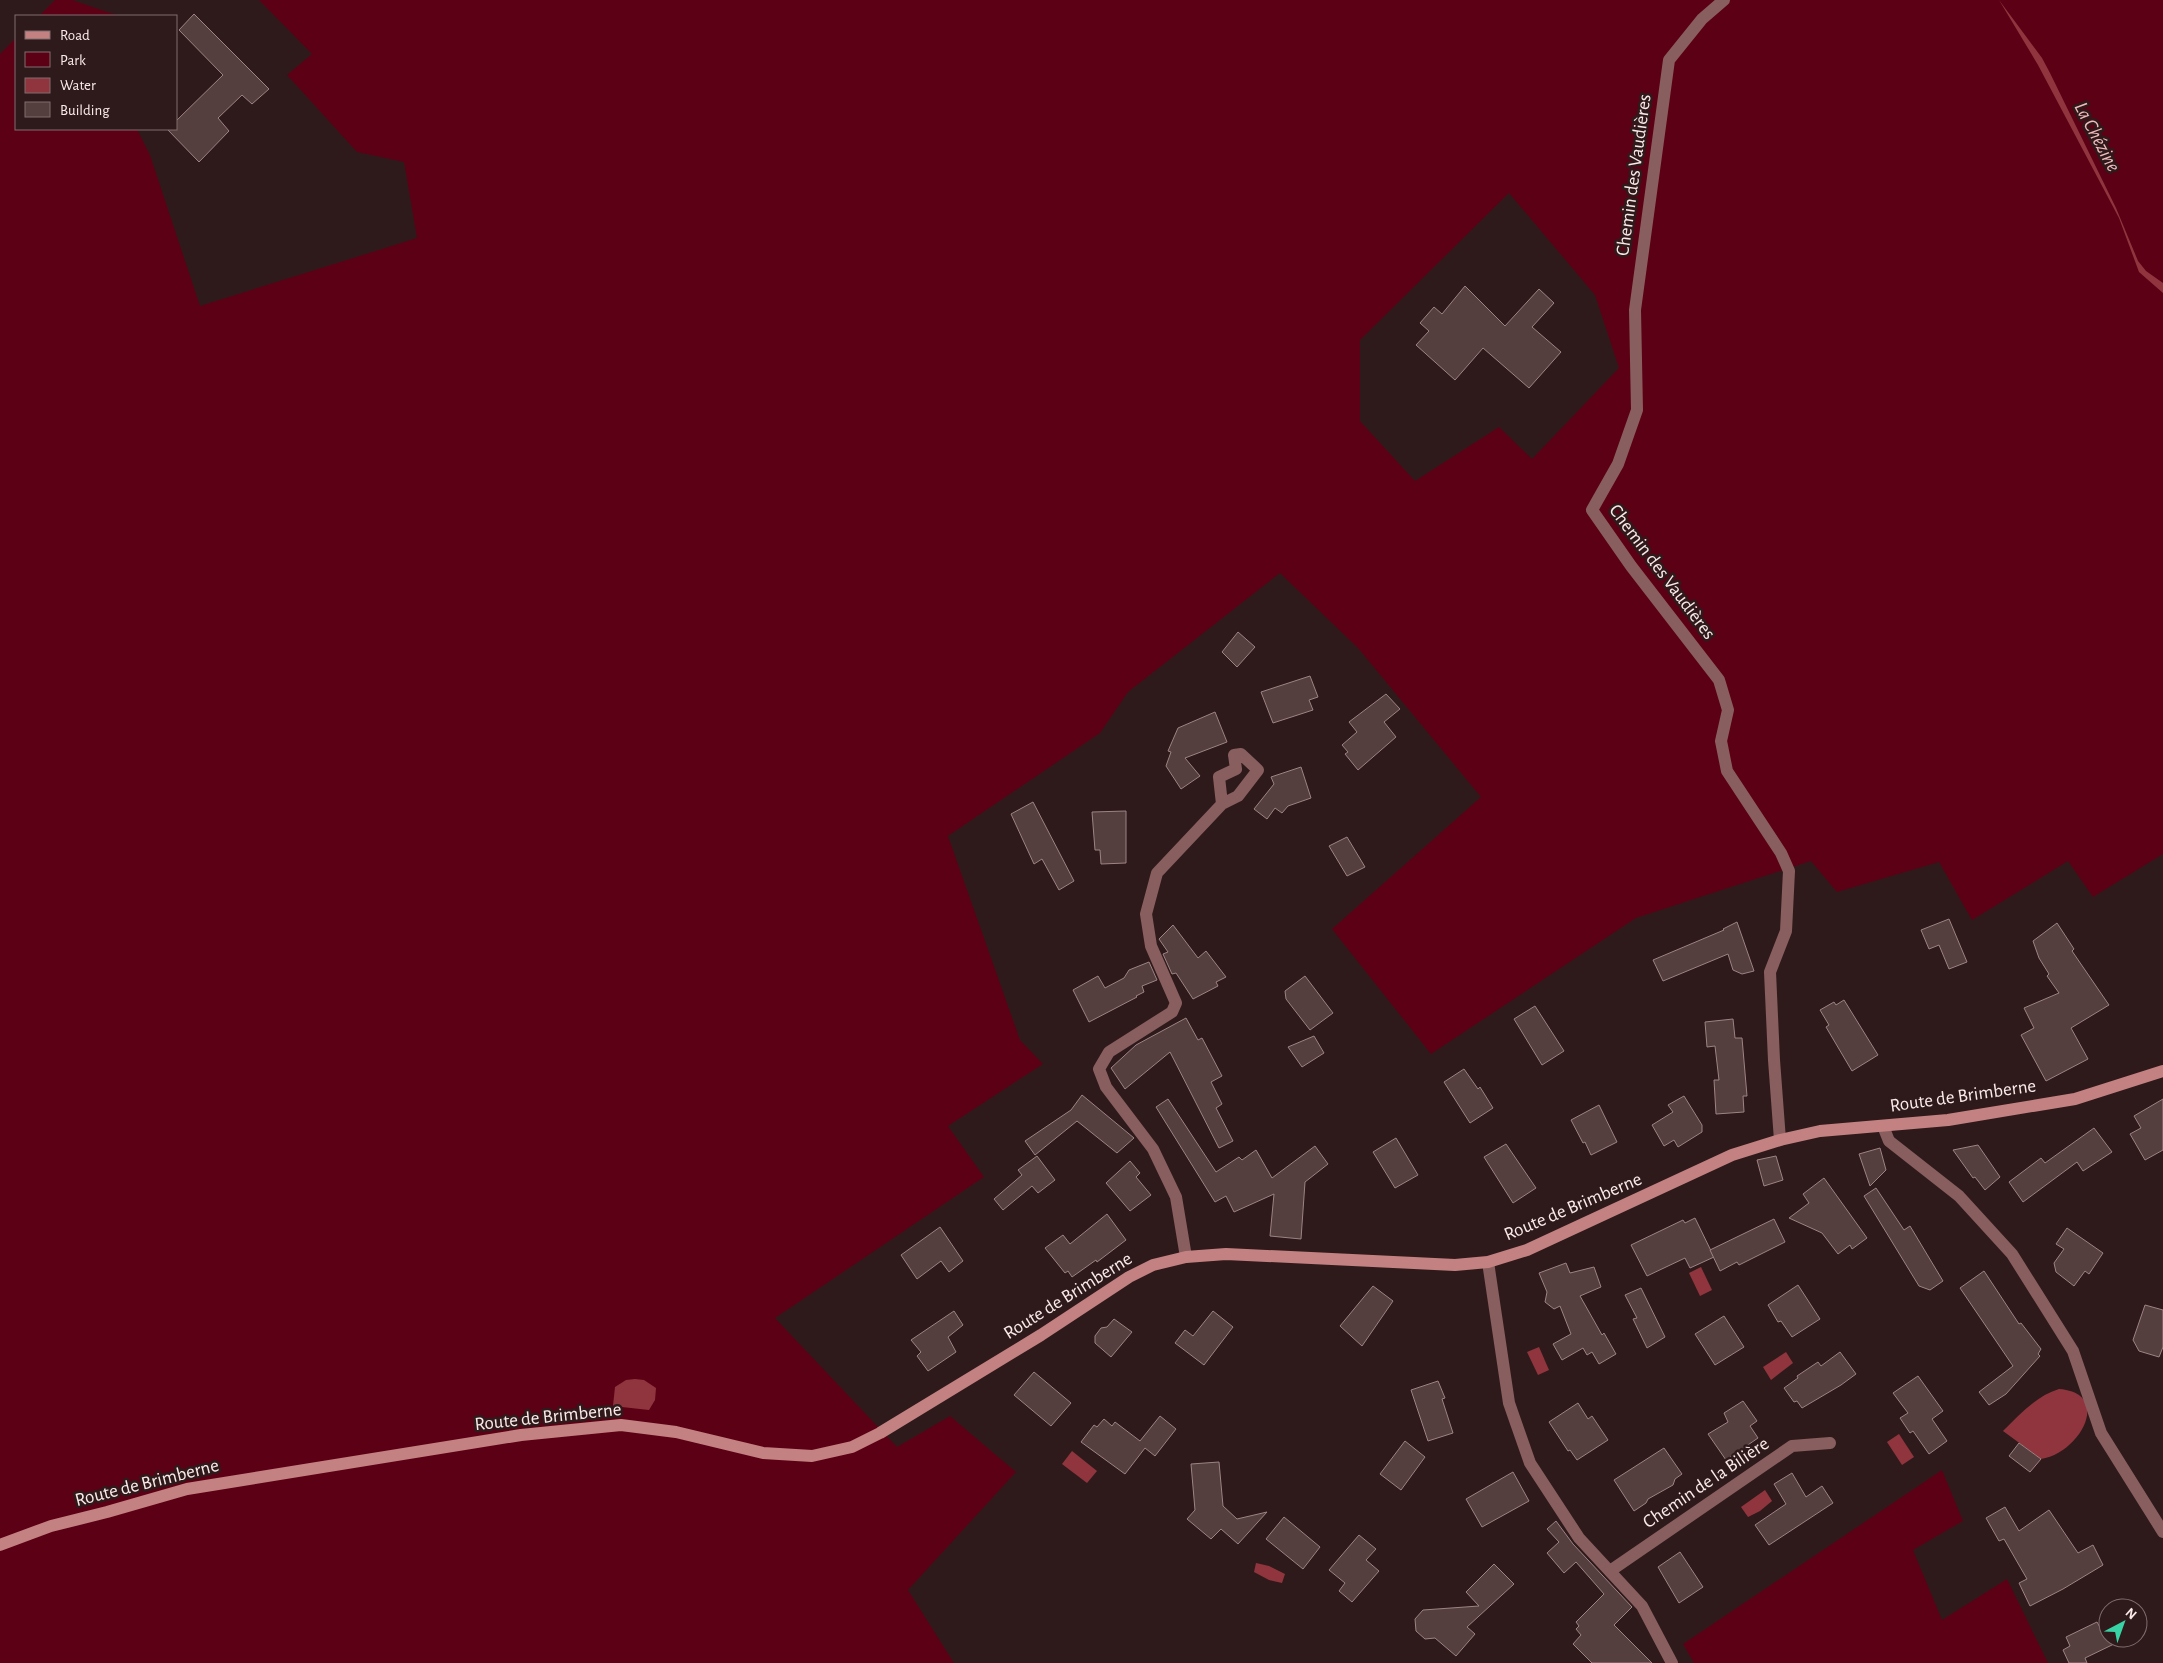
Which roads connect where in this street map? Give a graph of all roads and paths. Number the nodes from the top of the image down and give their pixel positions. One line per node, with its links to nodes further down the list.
1 (1724, 0): 5 (street, Chemin des Vaudières)
2 (1222, 804): 6 (street)
3 (2163, 1071): 4 (street, Route de Brimberne)
4 (1883, 1126): 5 (street, Route de Brimberne); 9 (street)
5 (1780, 1140): 7 (street, Route de Brimberne)
6 (1186, 1257): 7 (street, Route de Brimberne); 10 (street, Route de Brimberne)
7 (1488, 1262): 11 (street)
8 (1830, 1443): 11 (street, Chemin de la Bilière)
9 (2163, 1532)
10 (0, 1545)
11 (1610, 1571): 12 (street)
12 (1672, 1663)

